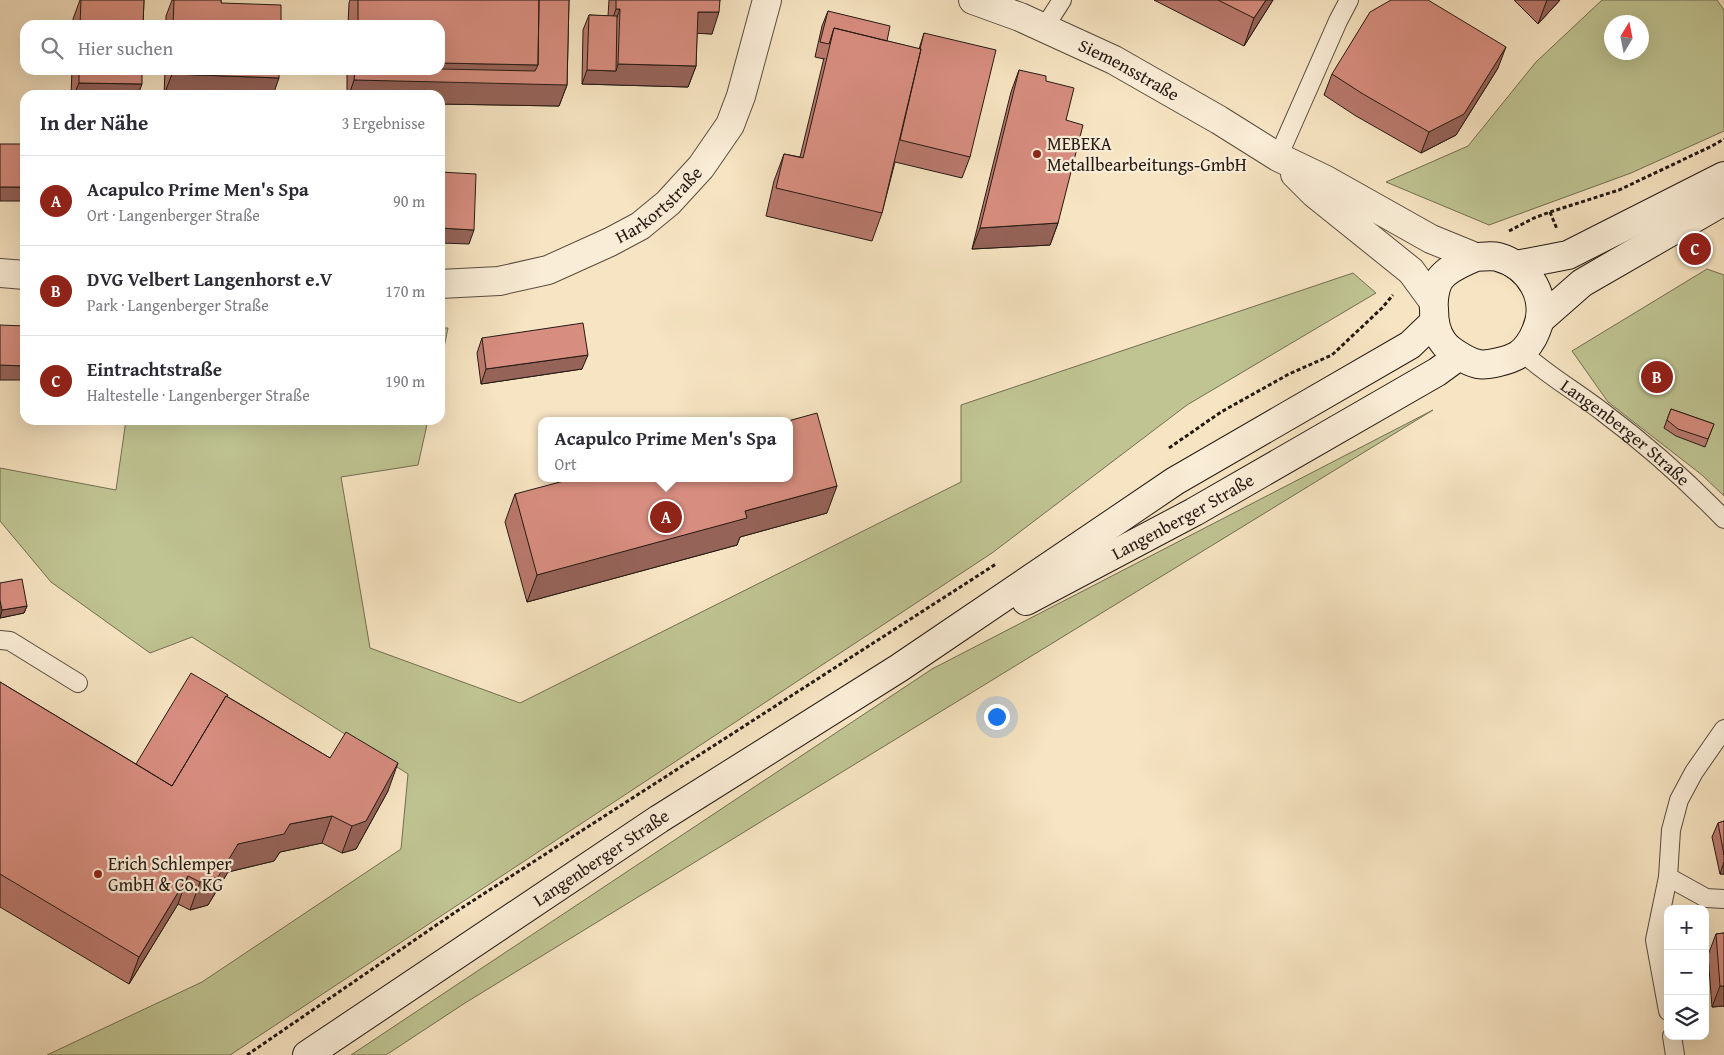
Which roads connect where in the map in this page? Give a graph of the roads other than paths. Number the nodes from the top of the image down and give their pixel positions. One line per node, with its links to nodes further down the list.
1 (767, 0): 13 (main road, Harkortstraße)
2 (973, 0): 5 (main road, Siemensstraße)
3 (1062, 0): 5 (lane)
4 (1349, 0): 6 (lane)
5 (1044, 28): 6 (main road, Siemensstraße)
6 (1278, 157): 9 (main road, Siemensstraße); 14 (main road, Siemensstraße)
7 (1724, 176): 10 (main road)
8 (1724, 201): 15 (main road)
9 (1475, 257): 10 (main road); 14 (main road)
10 (1516, 265): 15 (main road)
11 (0, 273): 12 (main road)
12 (20, 275)
13 (445, 284)
14 (1434, 311): 17 (main road); 20 (main road, Langenberger Straße)
15 (1541, 320): 16 (main road)
16 (1522, 352): 17 (main road); 18 (lane, Langenberger Straße)
17 (1459, 356): 20 (main road, Langenberger Straße)
18 (1724, 519)
19 (0, 640): 21 (lane)
20 (899, 668): 27 (main road, Langenberger Straße)
21 (78, 683)
22 (1724, 729): 23 (lane)
23 (1668, 877): 24 (lane); 25 (lane)
24 (1724, 899)
25 (1665, 995)
26 (1673, 1040): 28 (lane)
27 (307, 1055)
28 (1676, 1055)

